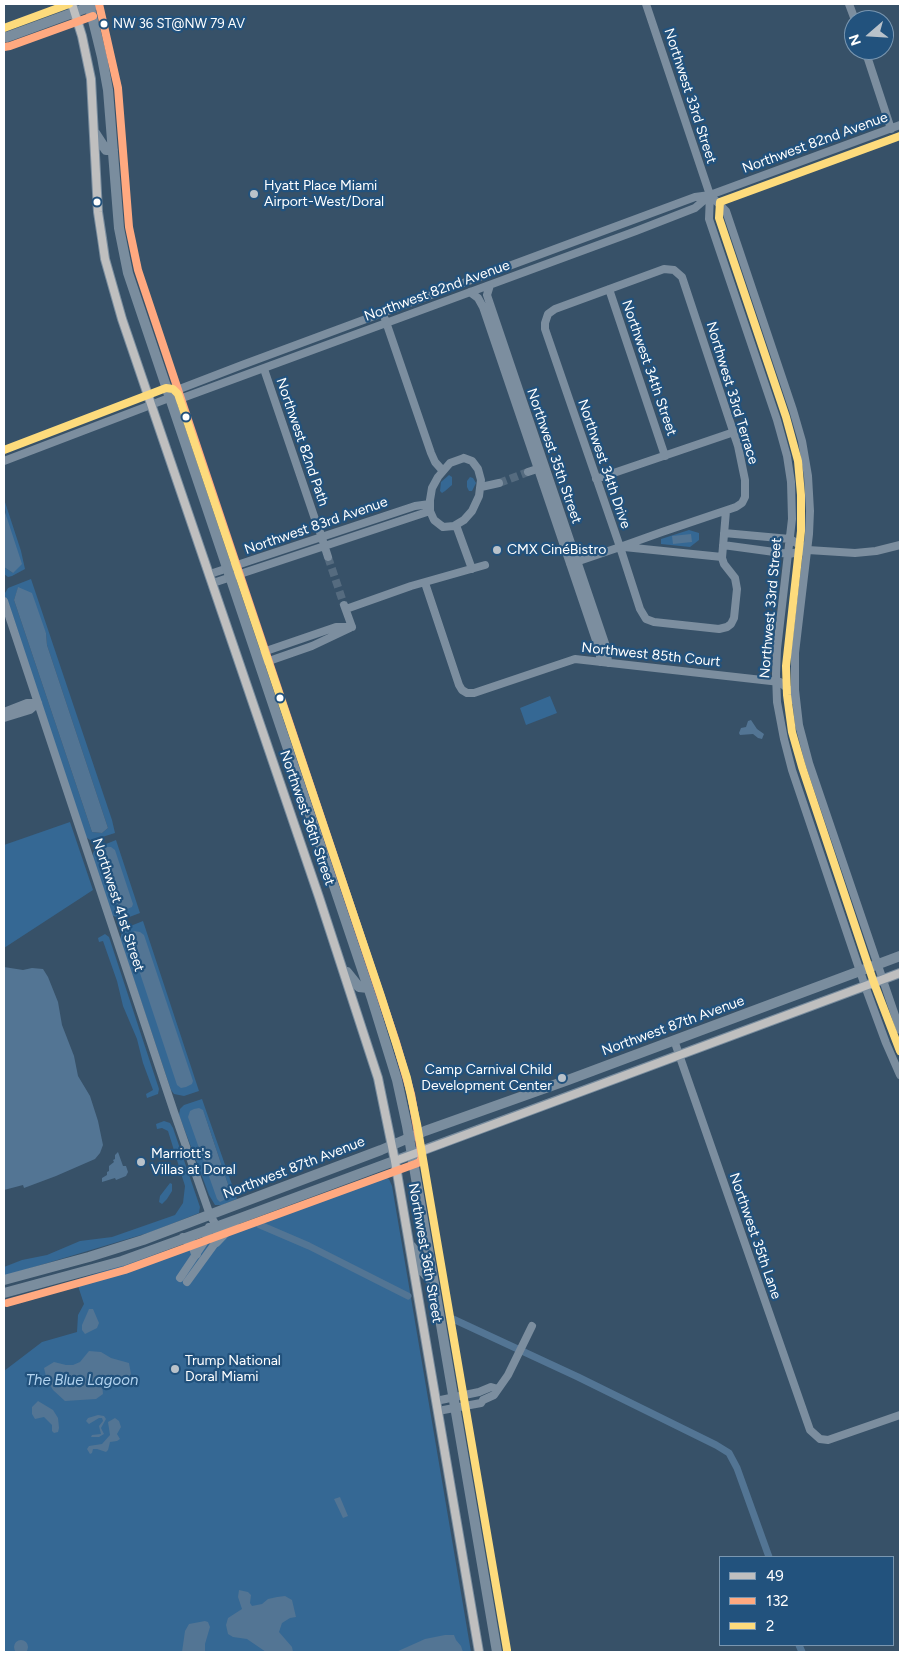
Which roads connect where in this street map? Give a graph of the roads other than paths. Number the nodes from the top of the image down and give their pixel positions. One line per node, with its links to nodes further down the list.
1 (646, 4): 12 (street, Northwest 33rd Street)
2 (92, 5): 3 (main road); 9 (main road, Northwest 36th Street)
3 (73, 8): 4 (main road); 8 (main road, Northwest 36th Street)
4 (5, 38)
5 (868, 60): 7 (street)
6 (900, 125): 7 (street, Northwest 82nd Avenue)
7 (891, 129): 12 (street, Northwest 82nd Avenue)
8 (94, 132): 9 (main road); 10 (main road, Northwest 36th Street)
9 (113, 150): 11 (main road, Northwest 36th Street)
10 (96, 164): 11 (main road); 14 (main road, Northwest 36th Street)
11 (115, 177): 13 (main road, Northwest 36th Street)
12 (710, 196): 15 (street, Northwest 82nd Avenue); 16 (street, Northwest 82nd Avenue); 44 (street, Northwest 33rd Street); 49 (street, Northwest 33rd Street)
13 (118, 218): 14 (main road); 27 (main road, Northwest 36th Street)
14 (100, 224): 28 (main road, Northwest 36th Street)
15 (605, 230): 16 (street); 20 (street, Northwest 82nd Avenue)
16 (591, 248): 17 (street, Northwest 82nd Avenue)
17 (490, 285): 19 (street, Northwest 82nd Avenue); 26 (street, Northwest 35th Street)
18 (608, 289): 29 (street, Northwest 33rd Terrace); 30 (street, Northwest 34th Street); 35 (street, Northwest 34th Drive)
19 (470, 292): 21 (street, Northwest 82nd Avenue); 26 (street, Northwest 35th Street)
20 (383, 312): 21 (street); 22 (street, Northwest 82nd Avenue)
21 (387, 324): 23 (street, Northwest 82nd Avenue); 33 (street)
22 (328, 333): 23 (street); 24 (street, Northwest 82nd Avenue)
23 (332, 344): 25 (street, Northwest 82nd Avenue)
24 (279, 351): 25 (street); 27 (street, Northwest 82nd Avenue)
25 (264, 369): 27 (street, Northwest 82nd Avenue); 40 (street, Northwest 82nd Path)
26 (510, 374): 32 (street, Northwest 35th Street)
27 (169, 398): 28 (street, Northwest 82nd Avenue); 56 (main road, Northwest 36th Street)
28 (152, 405): 31 (street, Northwest 82nd Avenue); 57 (main road, Northwest 36th Street)
29 (734, 432): 30 (street); 39 (street, Northwest 33rd Terrace)
30 (665, 456): 35 (street)
31 (4, 461)
32 (541, 468): 34 (street); 53 (street, Northwest 35th Street)
33 (442, 471): 37 (street); 38 (street)
34 (528, 472)
35 (596, 479): 48 (street, Northwest 34th Drive)
36 (499, 483): 37 (street)
37 (481, 487): 41 (street)
38 (430, 508): 41 (street); 43 (street, Northwest 83rd Avenue); 47 (street, Northwest 83rd Avenue)
39 (726, 511): 42 (street); 48 (street, Northwest 33rd Terrace)
40 (316, 522)
41 (456, 525): 55 (street)
42 (724, 533): 44 (street); 45 (street)
43 (321, 535): 47 (street); 56 (street, Northwest 83rd Avenue)
44 (790, 539): 49 (street); 50 (street, Northwest 33rd Street)
45 (723, 545): 50 (street); 52 (street)
46 (900, 545): 49 (street)
47 (324, 546): 51 (street); 56 (street, Northwest 83rd Avenue)
48 (620, 547): 52 (street); 52 (street, Northwest 34th Drive); 53 (street, Northwest 33rd Terrace)
49 (808, 550): 50 (street); 67 (street, Northwest 33rd Street)
50 (789, 554): 66 (street, Northwest 33rd Street)
51 (328, 557)
52 (722, 557)
53 (573, 563): 64 (street, Northwest 35th Street)
54 (484, 565): 55 (street)
55 (472, 569): 58 (street)
56 (228, 574): 57 (street, Northwest 83rd Avenue); 63 (main road, Northwest 36th Street)
57 (212, 579): 65 (main road, Northwest 36th Street)
58 (425, 583): 60 (street); 64 (street, Northwest 85th Court)
59 (4, 601): 68 (street, Northwest 41st Street)
60 (352, 627): 61 (street); 62 (street)
61 (295, 641): 62 (street); 63 (street)
62 (298, 651): 63 (street)
63 (258, 660): 65 (main road); 71 (main road, Northwest 36th Street)
64 (604, 662): 66 (street, Northwest 85th Court)
65 (241, 666): 72 (main road, Northwest 36th Street)
66 (776, 682): 67 (street); 76 (street, Northwest 33rd Street)
67 (796, 702): 74 (street, Northwest 33rd Street)
68 (38, 703): 69 (street); 70 (street); 93 (street, Northwest 41st Street)
69 (4, 712)
70 (4, 718)
71 (294, 767): 72 (main road); 80 (main road, Northwest 36th Street)
72 (277, 772): 75 (main road, Northwest 36th Street)
73 (900, 956): 74 (main road, Northwest 87th Avenue)
74 (877, 964): 76 (main road, Northwest 87th Avenue); 78 (street, Northwest 33rd Street)
75 (342, 966): 80 (main road); 88 (main road, Northwest 36th Street)
76 (860, 971): 79 (street, Northwest 33rd Street); 82 (main road, Northwest 87th Avenue)
77 (900, 972): 78 (main road, Northwest 87th Avenue)
78 (883, 979): 79 (main road, Northwest 87th Avenue); 81 (street, Northwest 33rd Street)
79 (865, 986): 83 (main road, Northwest 87th Avenue); 85 (street, Northwest 33rd Street)
80 (368, 988): 87 (main road, Northwest 36th Street)
81 (900, 1030)
82 (674, 1040): 83 (street, Northwest 35th Lane); 84 (main road, Northwest 87th Avenue)
83 (679, 1055): 86 (main road, Northwest 87th Avenue); 112 (street, Northwest 35th Lane)
84 (584, 1074): 86 (main road); 87 (main road, Northwest 87th Avenue)
85 (900, 1075)
86 (589, 1089): 89 (main road, Northwest 87th Avenue)
87 (409, 1138): 88 (main road, Northwest 87th Avenue); 89 (main road, Northwest 36th Street)
88 (392, 1145): 90 (main road, Northwest 36th Street); 91 (main road, Northwest 87th Avenue)
89 (412, 1155): 90 (main road, Northwest 87th Avenue); 101 (main road, Northwest 36th Street)
90 (395, 1161): 92 (main road, Northwest 87th Avenue); 98 (main road, Northwest 36th Street)
91 (312, 1176): 92 (main road); 93 (main road, Northwest 87th Avenue)
92 (278, 1205): 94 (main road, Northwest 87th Avenue)
93 (210, 1215): 95 (street, Northwest 41st Street); 103 (main road, Northwest 87th Avenue)
94 (238, 1219): 95 (main road, Northwest 87th Avenue); 97 (main road)
95 (213, 1228): 96 (main road, Northwest 87th Avenue); 97 (street, Northwest 41st Street); 99 (street, Northwest 41st Street)
96 (184, 1238): 99 (main road); 106 (main road, Northwest 87th Avenue)
97 (216, 1242): 104 (street)
98 (409, 1242): 100 (main road, Northwest 36th Street); 101 (main road)
99 (196, 1254): 102 (street, Northwest 41st Street)
100 (413, 1266): 105 (main road); 110 (main road, Northwest 36th Street)
101 (431, 1266): 105 (main road, Northwest 36th Street)
102 (180, 1278)
103 (4, 1280)
104 (187, 1282)
105 (434, 1284): 109 (main road, Northwest 36th Street)
106 (4, 1293)
107 (532, 1326): 108 (street)
108 (498, 1389): 109 (street); 111 (street)
109 (454, 1397): 110 (street); 111 (main road, Northwest 36th Street)
110 (437, 1406): 111 (street); 114 (main road, Northwest 36th Street)
111 (456, 1408): 113 (main road, Northwest 36th Street)
112 (900, 1415)
113 (488, 1600): 114 (main road); 116 (main road, Northwest 36th Street)
114 (470, 1602): 115 (main road, Northwest 36th Street)
115 (479, 1652)
116 (497, 1652)

